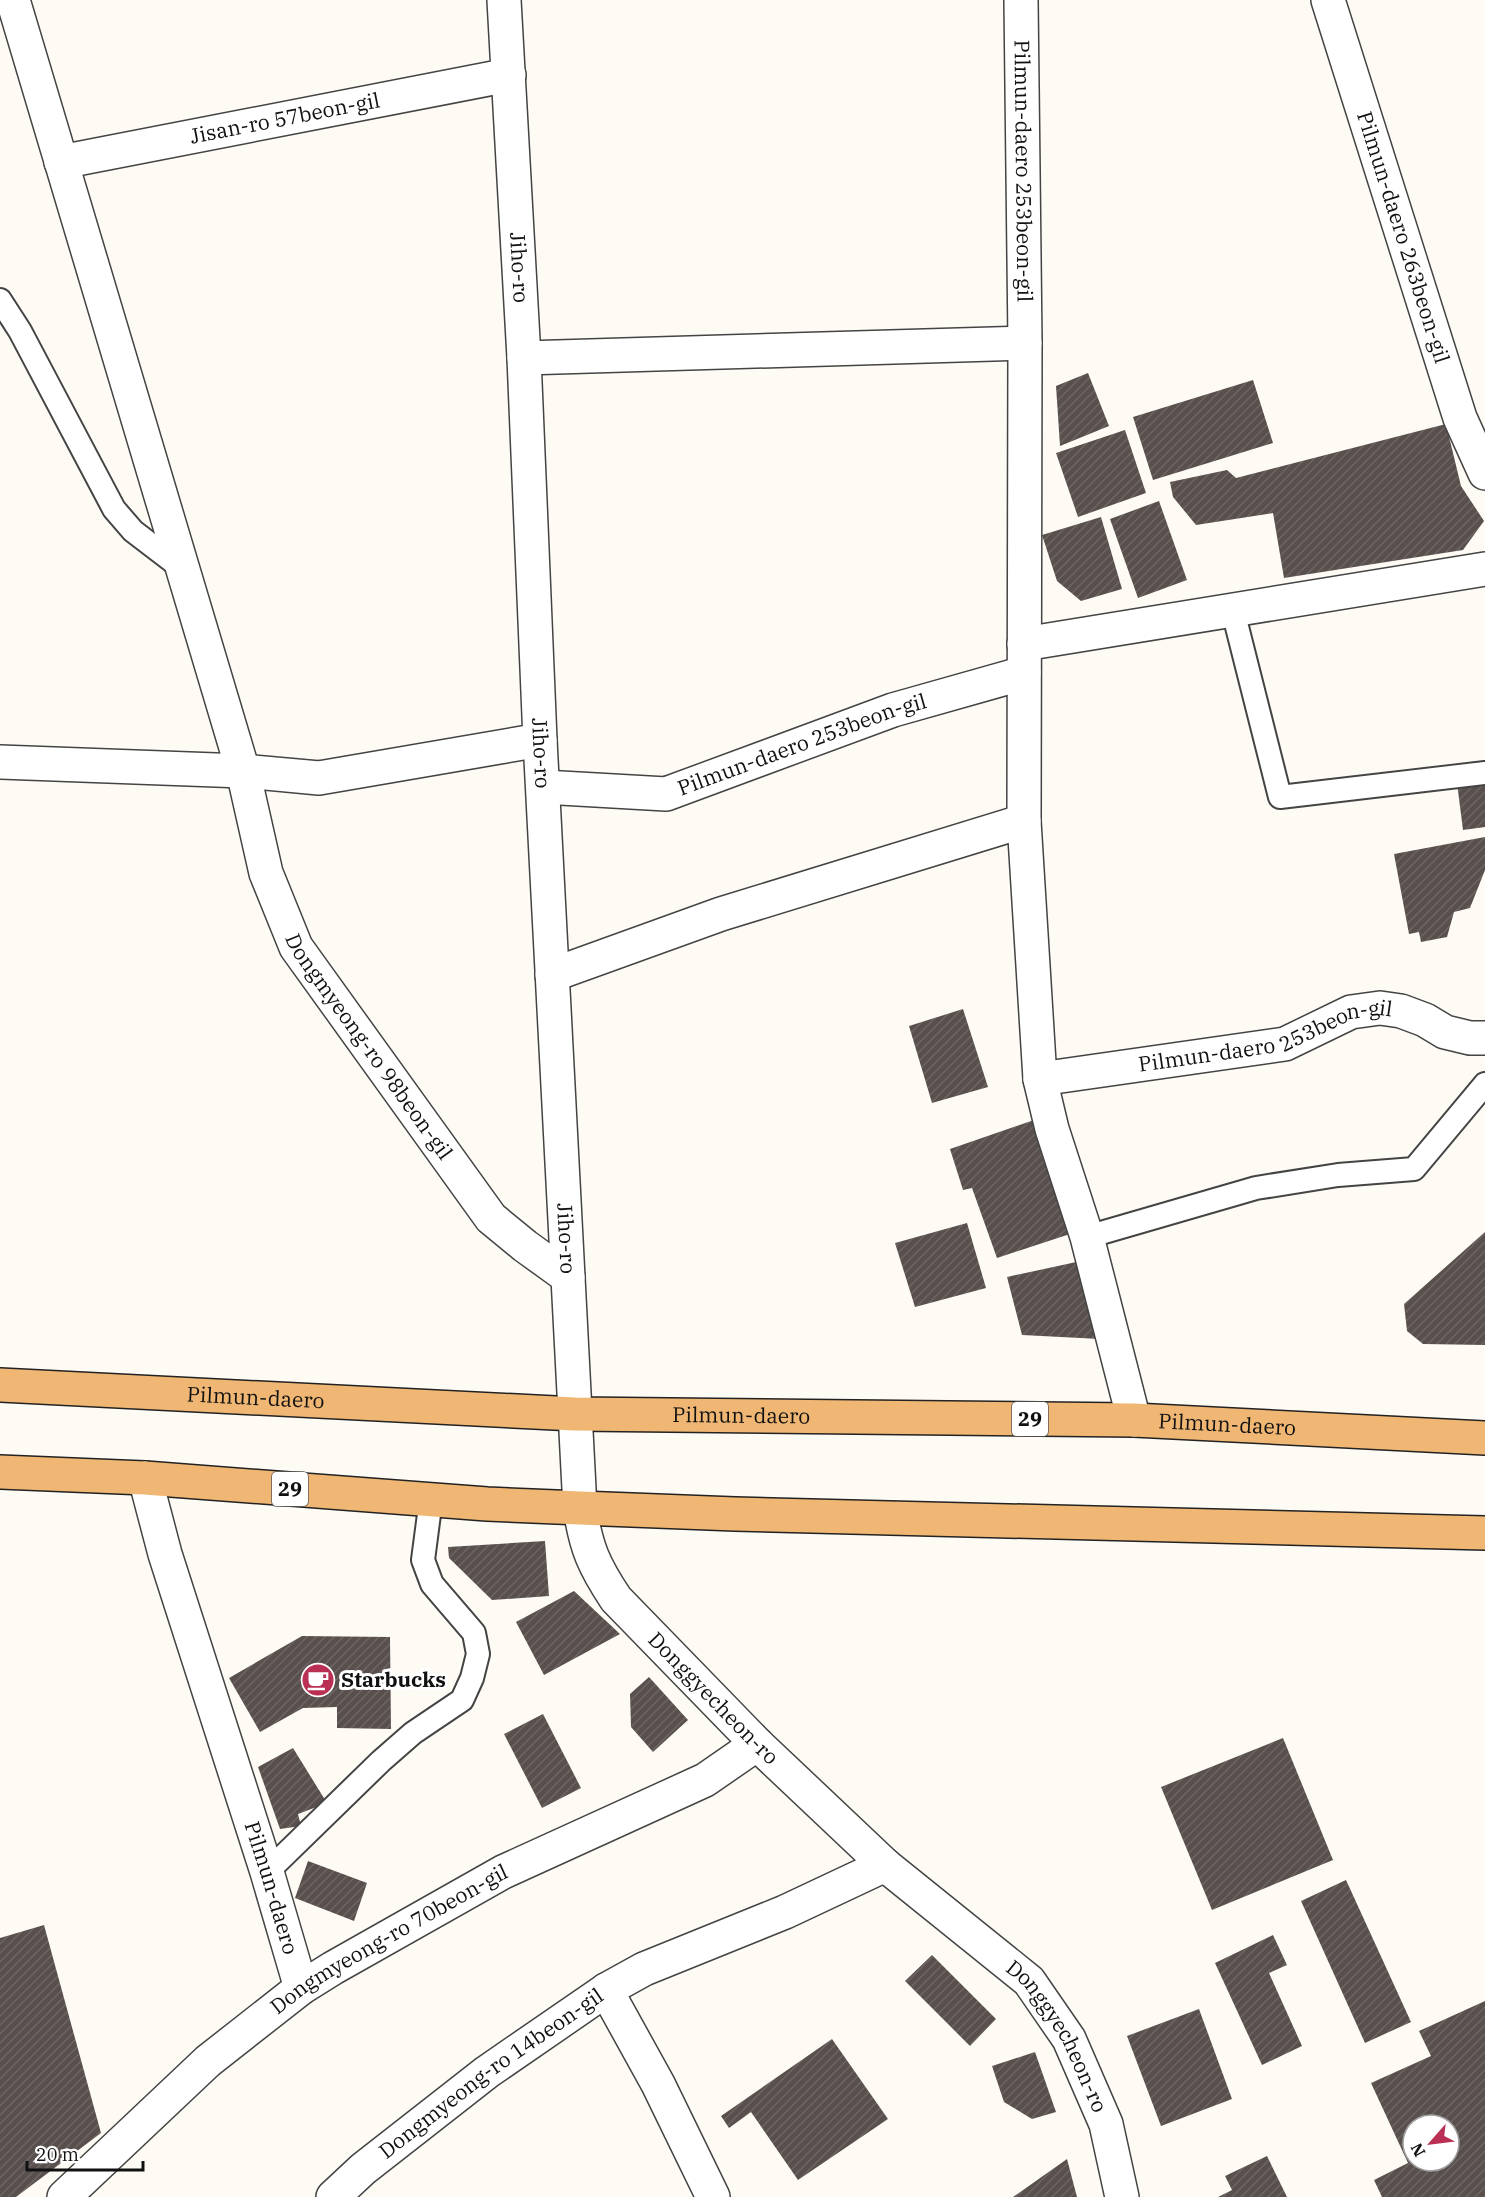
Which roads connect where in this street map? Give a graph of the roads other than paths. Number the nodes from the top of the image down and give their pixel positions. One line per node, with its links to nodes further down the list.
1 (14, 0): 6 (street)
2 (504, 0): 5 (street, Jiho-ro)
3 (1021, 0): 8 (street, Pilmun-daero 253beon-gil)
4 (1328, 0): 10 (street, Pilmun-daero 263beon-gil)
5 (508, 75): 6 (street, Jisan-ro 57beon-gil); 9 (street, Jiho-ro)
6 (61, 162): 12 (street)
7 (0, 300): 12 (lane)
8 (1025, 343): 9 (street); 14 (street, Pilmun-daero 253beon-gil)
9 (524, 358): 15 (street, Jiho-ro)
10 (1485, 473)
11 (1485, 569): 13 (street)
12 (184, 570): 17 (street)
13 (1233, 611): 14 (street); 18 (lane)
14 (1024, 659): 19 (street, Pilmun-daero 253beon-gil); 20 (street, Pilmun-daero 253beon-gil)
15 (540, 740): 17 (street); 19 (street, Jiho-ro)
16 (0, 762): 17 (street)
17 (243, 771): 26 (street, Dongmyeong-ro 98beon-gil)
18 (1485, 772)
19 (543, 787): 21 (street, Jiho-ro)
20 (1024, 821): 21 (street); 23 (street, Pilmun-daero 253beon-gil)
21 (552, 975): 26 (street, Jiho-ro)
22 (1485, 1038): 23 (street, Pilmun-daero 253beon-gil)
23 (1040, 1079): 25 (street, Pilmun-daero 253beon-gil)
24 (1485, 1084): 25 (lane)
25 (1087, 1237): 29 (street, Pilmun-daero 253beon-gil)
26 (568, 1277): 28 (street, Jiho-ro)
27 (0, 1385): 28 (main road, Pilmun-daero / 29)
28 (575, 1414): 29 (main road, Pilmun-daero / 29); 34 (street, Jiho-ro)
29 (1134, 1420): 30 (main road, Pilmun-daero / 29)
30 (1485, 1438)
31 (0, 1472): 32 (main road, 29)
32 (145, 1478): 33 (main road, 29); 38 (street, Pilmun-daero)
33 (430, 1499): 34 (main road, 29); 38 (lane)
34 (580, 1508): 35 (main road, 29); 36 (street, Donggyecheon-ro)
35 (1485, 1533)
36 (757, 1744): 37 (street, Donggyecheon-ro); 39 (street, Dongmyeong-ro 70beon-gil)
37 (885, 1865): 40 (street); 45 (street, Donggyecheon-ro)
38 (267, 1872): 39 (street, Pilmun-daero)
39 (301, 1989): 42 (street, Dongmyeong-ro 70beon-gil)
40 (606, 1990): 41 (street, Dongmyeong-ro 14beon-gil); 44 (street, Dongmyeong-ro 14beon-gil)
41 (368, 2183): 43 (street, Dongmyeong-ro 14beon-gil)
42 (64, 2197)
43 (333, 2197)
44 (713, 2197)
45 (1122, 2197)

